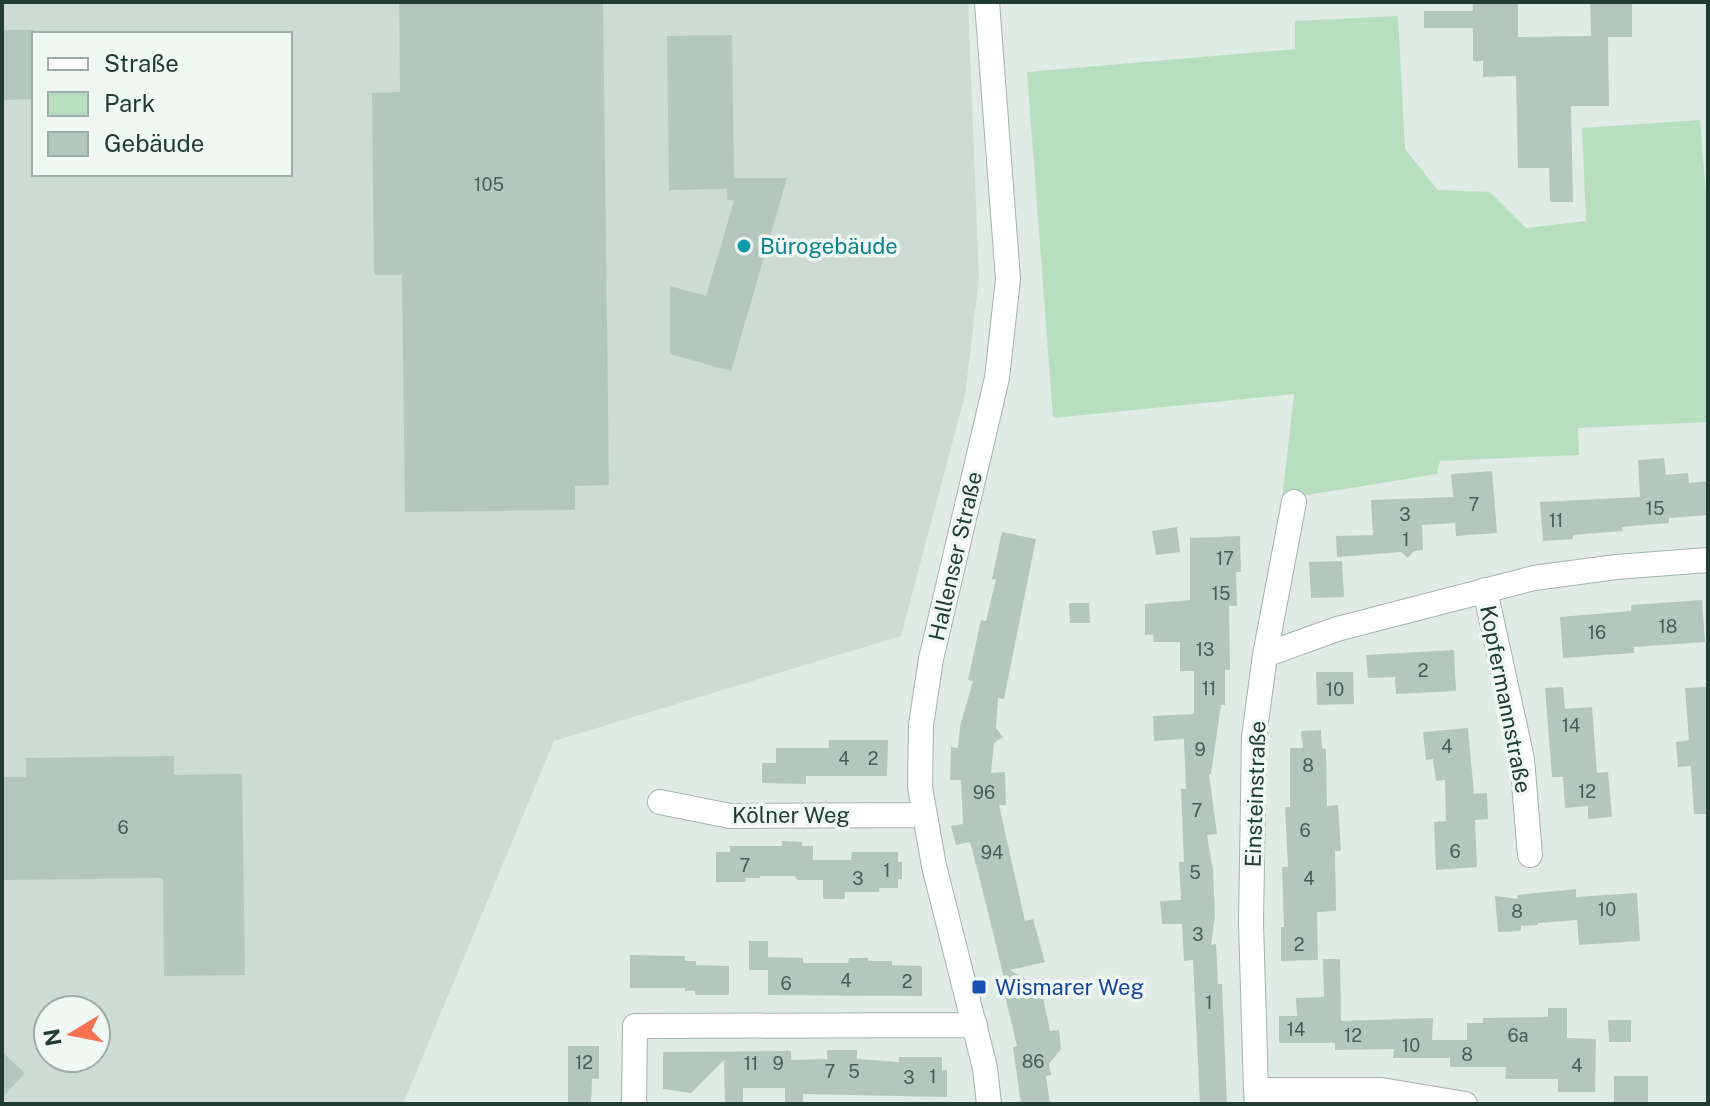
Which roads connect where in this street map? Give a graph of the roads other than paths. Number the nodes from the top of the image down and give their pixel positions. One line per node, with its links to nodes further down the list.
1 (987, 2): 7 (street, Hallenser Straße)
2 (1294, 502): 5 (street, Einsteinstraße)
3 (1708, 560): 4 (street, Kopfermannstraße)
4 (1485, 590): 5 (street, Kopfermannstraße); 8 (street, Kopfermannstraße)
5 (1265, 655): 10 (street, Einsteinstraße)
6 (660, 802): 7 (street, Kölner Weg)
7 (924, 815): 9 (street, Hallenser Straße)
8 (1530, 855)
9 (975, 1025): 11 (street); 12 (street, Hallenser Straße)
10 (1256, 1097): 13 (street)
11 (634, 1104)
12 (989, 1104)
13 (1465, 1104)

